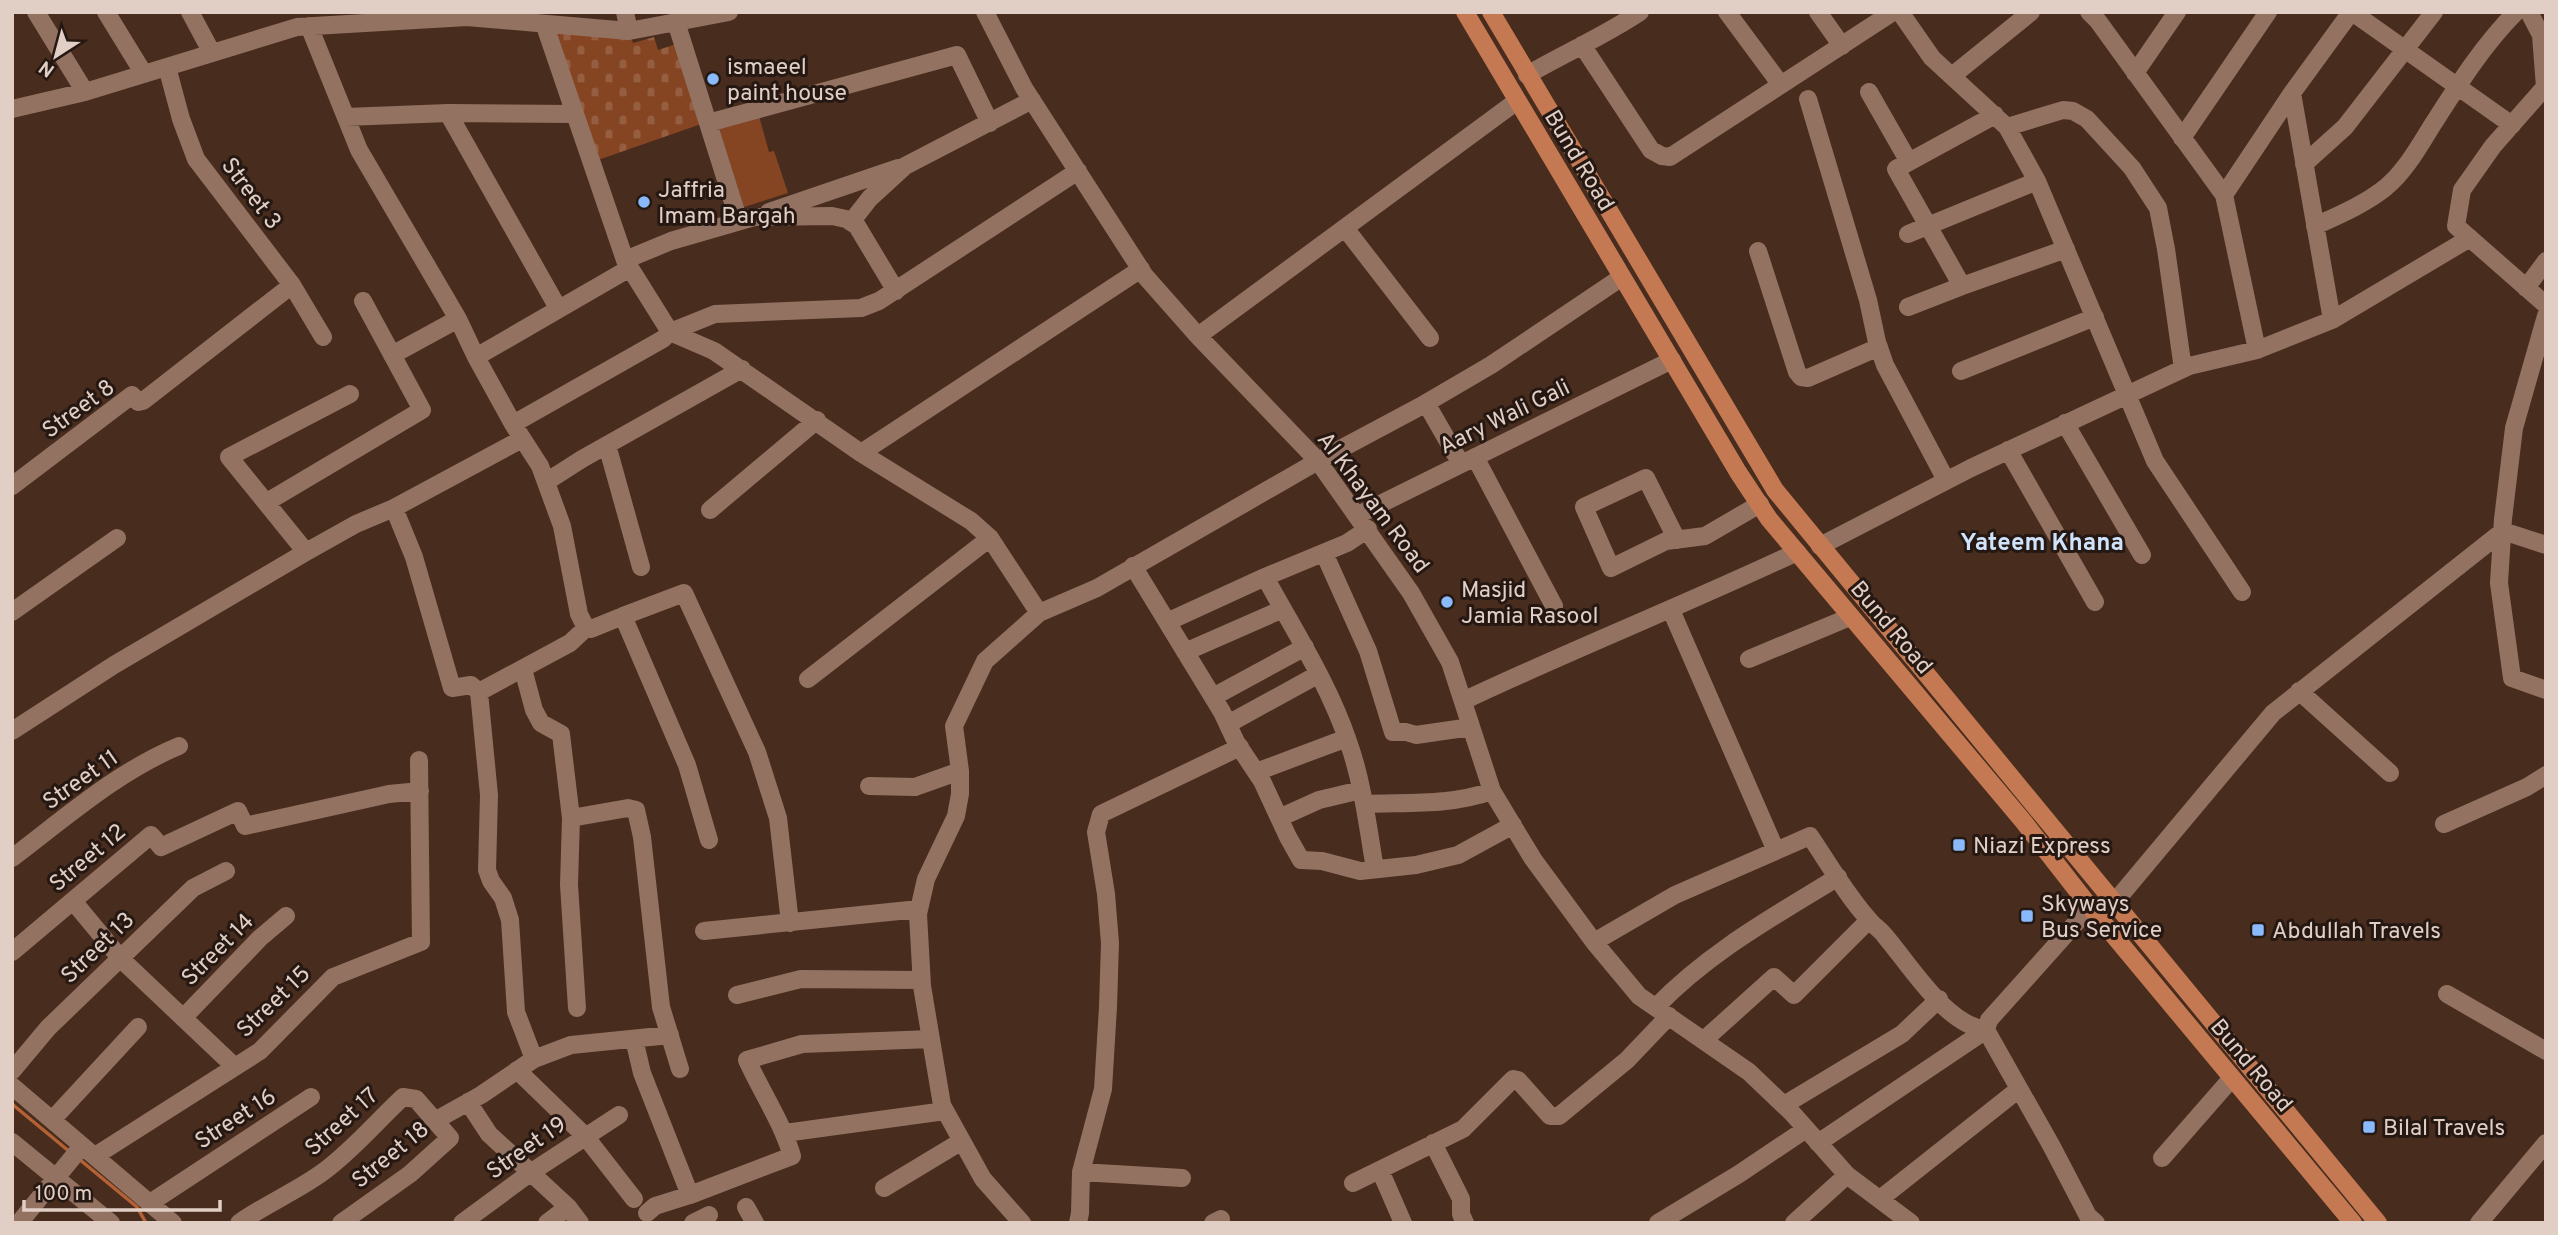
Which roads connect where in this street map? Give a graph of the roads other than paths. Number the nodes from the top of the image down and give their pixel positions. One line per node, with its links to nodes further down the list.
1 (36, 12): 38 (street)
2 (106, 12): 32 (street)
3 (190, 12): 29 (street)
4 (625, 12): 25 (street)
5 (985, 12): 42 (street, Al Khayam Road)
6 (1640, 12): 26 (street)
7 (1727, 12): 35 (street)
8 (1818, 12): 27 (street)
9 (2031, 12): 34 (street)
10 (2177, 12): 31 (street)
11 (2268, 12): 52 (street)
12 (2352, 12): 28 (street); 40 (street)
13 (2434, 12): 28 (street)
14 (2516, 12): 36 (street)
15 (2529, 12): 37 (street)
16 (725, 13): 22 (street)
17 (1492, 13): 21 (street); 33 (main road, Bund Road)
18 (1899, 13): 27 (street); 34 (street)
19 (2092, 13): 31 (street)
20 (367, 18): 23 (street); 25 (street)
21 (1468, 18): 43 (main road, Bund Road)
22 (676, 22): 25 (street); 49 (street)
23 (309, 26): 29 (street); 47 (street)
24 (546, 29): 46 (street)
25 (629, 31)
26 (1582, 45): 33 (street); 35 (street)
27 (1842, 46): 35 (street)
28 (2406, 50): 36 (street); 54 (street)
29 (212, 53): 30 (street)
30 (167, 67): 32 (street); 72 (street, Street 3)
31 (2135, 73): 52 (street)
32 (144, 74): 38 (street)
33 (1527, 75): 119 (main road, Bund Road)
34 (1952, 76): 48 (street)
35 (1781, 85)
36 (2457, 86): 51 (street); 62 (street)
37 (2546, 87): 51 (street)
38 (85, 92): 44 (street)
39 (1869, 92): 53 (street)
40 (2292, 93): 54 (street); 58 (street)
41 (1808, 99): 88 (street)
42 (1032, 100): 50 (street); 56 (street, Al Khayam Road)
43 (1517, 101): 63 (street); 71 (main road, Bund Road)
44 (12, 109)
45 (448, 113): 46 (street); 47 (street); 79 (street)
46 (574, 114): 69 (street)
47 (346, 117): 82 (street)
48 (2001, 121): 53 (street); 57 (street); 94 (street)
49 (708, 123): 50 (street); 59 (street)
50 (990, 123): 55 (street)
51 (2512, 125): 65 (street)
52 (2182, 138): 58 (street)
53 (1909, 162): 61 (street)
54 (2304, 164): 62 (street)
55 (905, 166): 59 (street); 60 (street)
56 (1077, 171): 70 (street, Al Khayam Road); 75 (street)
57 (2037, 181): 61 (street); 66 (street)
58 (2224, 195): 89 (street)
59 (747, 219): 60 (street); 69 (street)
60 (852, 221): 75 (street)
61 (1928, 225): 64 (street); 73 (street)
62 (2315, 226): 83 (street)
63 (1345, 228): 85 (street); 87 (street)
64 (1908, 234)
65 (2470, 238): 74 (street); 83 (street)
66 (2066, 249): 73 (street); 81 (street)
67 (1758, 251): 88 (street)
68 (2546, 261): 74 (street)
69 (627, 264): 79 (street); 84 (street)
70 (1141, 269): 85 (street, Al Khayam Road); 104 (street)
71 (1622, 277): 92 (main road, Bund Road); 98 (street)
72 (292, 285): 86 (street, Street 3); 109 (street, Street 8)
73 (1962, 286): 78 (street)
74 (2526, 288): 77 (street)
75 (896, 291): 84 (street)
76 (363, 300): 90 (street)
77 (2546, 305)
78 (1908, 307)
79 (558, 308): 91 (street)
80 (2546, 316): 115 (street)
81 (2095, 317): 95 (street); 97 (street)
82 (458, 319): 90 (street); 91 (street)
83 (2332, 320): 89 (street)
84 (670, 332): 93 (street); 101 (street)
85 (1198, 336): 105 (street, Al Khayam Road)
86 (323, 337)
87 (1430, 338)
88 (1879, 347): 107 (street)
89 (2257, 350): 94 (street)
90 (392, 355): 110 (street)
91 (476, 357): 101 (street)
92 (1672, 360): 106 (street, Aary Wali Gali); 111 (main road, Bund Road)
93 (742, 369): 99 (street); 102 (street)
94 (2183, 369): 97 (street)
95 (1961, 371)
96 (350, 394): 110 (street)
97 (2127, 394): 100 (street); 128 (street)
98 (1426, 403): 105 (street); 106 (street)
99 (817, 420): 104 (street); 113 (street)
100 (2064, 423): 103 (street); 124 (street)
101 (517, 431): 108 (street); 112 (street)
102 (607, 445): 108 (street); 126 (street)
103 (2008, 450): 107 (street); 129 (street)
104 (861, 453): 117 (street)
105 (1318, 461): 114 (street, Al Khayam Road); 125 (street)
106 (1468, 461): 114 (street, Aary Wali Gali); 130 (street)
107 (1945, 481): 119 (street)
108 (546, 482): 138 (street)
109 (12, 486)
110 (267, 502): 121 (street)
111 (1760, 504): 118 (street); 122 (main road, Bund Road)
112 (394, 508): 121 (street); 147 (street)
113 (710, 510)
114 (1363, 522): 123 (street, Aary Wali Gali); 149 (street, Al Khayam Road)
115 (2502, 531): 120 (street); 145 (street); 146 (street)
116 (117, 538): 133 (street)
117 (990, 538): 134 (street); 144 (street)
118 (1677, 540): 118 (street)
119 (1820, 545): 176 (main road, Bund Road)
120 (2546, 545)
121 (306, 552): 152 (street)
122 (1797, 552): 132 (street); 136 (main road, Bund Road)
123 (1324, 553): 127 (street, Aary Wali Gali); 151 (street)
124 (2142, 555)
125 (1133, 566): 134 (street); 137 (street)
126 (641, 568)
127 (1265, 577): 131 (street); 137 (street, Aary Wali Gali)
128 (2242, 592)
129 (2095, 602)
130 (1554, 606)
131 (1283, 609): 139 (street); 140 (street)
132 (1671, 610): 149 (street); 170 (street)
133 (12, 612)
134 (1039, 613): 157 (street)
135 (623, 616): 138 (street); 169 (street); 181 (street)
136 (1850, 617): 141 (street); 177 (main road, Bund Road)
137 (1167, 622): 140 (street)
138 (586, 628): 142 (street)
139 (1305, 647): 143 (street); 148 (street)
140 (1185, 652): 148 (street)
141 (1749, 659)
142 (523, 669): 147 (street); 165 (street)
143 (1319, 674): 150 (street); 153 (street)
144 (808, 679)
145 (2546, 690)
146 (2299, 691): 159 (street); 176 (street)
147 (479, 692): 200 (street)
148 (1213, 697): 150 (street)
149 (1462, 701): 151 (street, Al Khayam Road)
150 (1228, 724): 155 (street)
151 (1471, 727): 162 (street, Al Khayam Road)
152 (12, 731)
153 (1347, 738): 158 (street); 164 (street)
154 (180, 746): 171 (street, Street 11)
155 (1240, 747): 158 (street); 226 (street)
156 (419, 760): 163 (street)
157 (960, 771): 161 (street); 178 (street)
158 (1256, 772): 166 (street)
159 (2390, 773)
160 (2546, 775): 167 (street)
161 (869, 786)
162 (1492, 790): 164 (street); 168 (street, Al Khayam Road)
163 (420, 791): 175 (street, Street 12); 201 (street, Street 15)
164 (1362, 797): 166 (street); 172 (street)
165 (570, 818): 190 (street); 195 (street)
166 (1279, 818): 172 (street)
167 (2444, 824)
168 (1513, 825): 172 (street); 183 (street, Al Khayam Road)
169 (709, 840)
170 (1776, 851): 174 (street); 183 (street)
171 (12, 858)
172 (1375, 869)
173 (226, 871): 185 (street, Street 13)
174 (1838, 877): 180 (street); 191 (street)
175 (73, 901): 184 (street, Street 12); 185 (street)
176 (2114, 903): 256 (main road, Bund Road)
177 (2091, 907): 194 (street); 205 (main road, Bund Road)
178 (919, 909): 181 (street); 186 (street)
179 (286, 916): 192 (street, Street 14)
180 (1869, 920): 189 (street); 198 (street)
181 (790, 923): 182 (street)
182 (704, 931)
183 (1594, 942): 191 (street, Al Khayam Road)
184 (12, 952)
185 (121, 959): 192 (street); 203 (street, Street 13)
186 (921, 980): 188 (street); 197 (street)
187 (2447, 994): 199 (street)
188 (737, 995)
189 (1939, 999): 194 (street); 210 (street)
190 (577, 1008)
191 (1663, 1012): 198 (street, Al Khayam Road); 220 (street)
192 (183, 1018): 201 (street)
193 (138, 1027): 214 (street)
194 (1986, 1030): 207 (street); 221 (street)
195 (670, 1035): 196 (street); 202 (street)
196 (634, 1039): 200 (street); 233 (street)
197 (931, 1039): 211 (street); 216 (street)
198 (1704, 1040): 210 (street, Al Khayam Road)
199 (2546, 1051)
200 (534, 1059): 204 (street)
201 (235, 1067): 223 (street, Street 15)
202 (680, 1069)
203 (12, 1070)
204 (517, 1070): 209 (street); 217 (street)
205 (2232, 1078): 224 (street); 255 (main road, Bund Road)
206 (12, 1087): 214 (street)
207 (2019, 1089): 235 (street); 239 (street)
208 (311, 1097): 236 (street, Street 16)
209 (468, 1102): 213 (street); 227 (street)
210 (1784, 1105): 215 (street, Al Khayam Road)
211 (945, 1111): 216 (street); 218 (street)
212 (619, 1115): 217 (street, Street 19)
213 (434, 1118): 243 (street, Street 17); 244 (street, Street 18)
214 (52, 1120): 223 (street)
215 (1806, 1129): 221 (street, Al Khayam Road); 252 (street)
216 (785, 1133): 233 (street)
217 (585, 1136): 227 (street, Street 19); 234 (street)
218 (962, 1141): 232 (street); 248 (street)
219 (12, 1142): 228 (street)
220 (1433, 1143): 225 (street); 251 (street)
221 (1818, 1143): 229 (street, Al Khayam Road)
222 (2546, 1143): 257 (street)
223 (85, 1151): 228 (street, Street 15); 236 (street)
224 (2162, 1158)
225 (1380, 1170): 231 (street); 250 (street)
226 (1082, 1172): 230 (street); 249 (street)
227 (530, 1173): 237 (street); 245 (street, Street 19)
228 (59, 1175): 240 (street, Street 15); 241 (street)
229 (1847, 1175): 235 (street, Al Khayam Road); 253 (street)
230 (1182, 1178)
231 (1353, 1183)
232 (884, 1188)
233 (690, 1195): 238 (street)
234 (634, 1199)
235 (1880, 1199): 254 (street, Al Khayam Road)
236 (150, 1203): 242 (street)
237 (568, 1207): 246 (street); 247 (street)
238 (647, 1213)
239 (2087, 1221)
240 (19, 1223)
241 (111, 1223)
242 (173, 1223)
243 (239, 1223)
244 (341, 1223)
245 (462, 1223)
246 (547, 1223)
247 (580, 1223)
248 (1022, 1223)
249 (1078, 1223)
250 (1403, 1223)
251 (1465, 1223)
252 (1658, 1223)
253 (1794, 1223)
254 (1911, 1223)
255 (2353, 1223)
256 (2378, 1223)
257 (2479, 1223)

